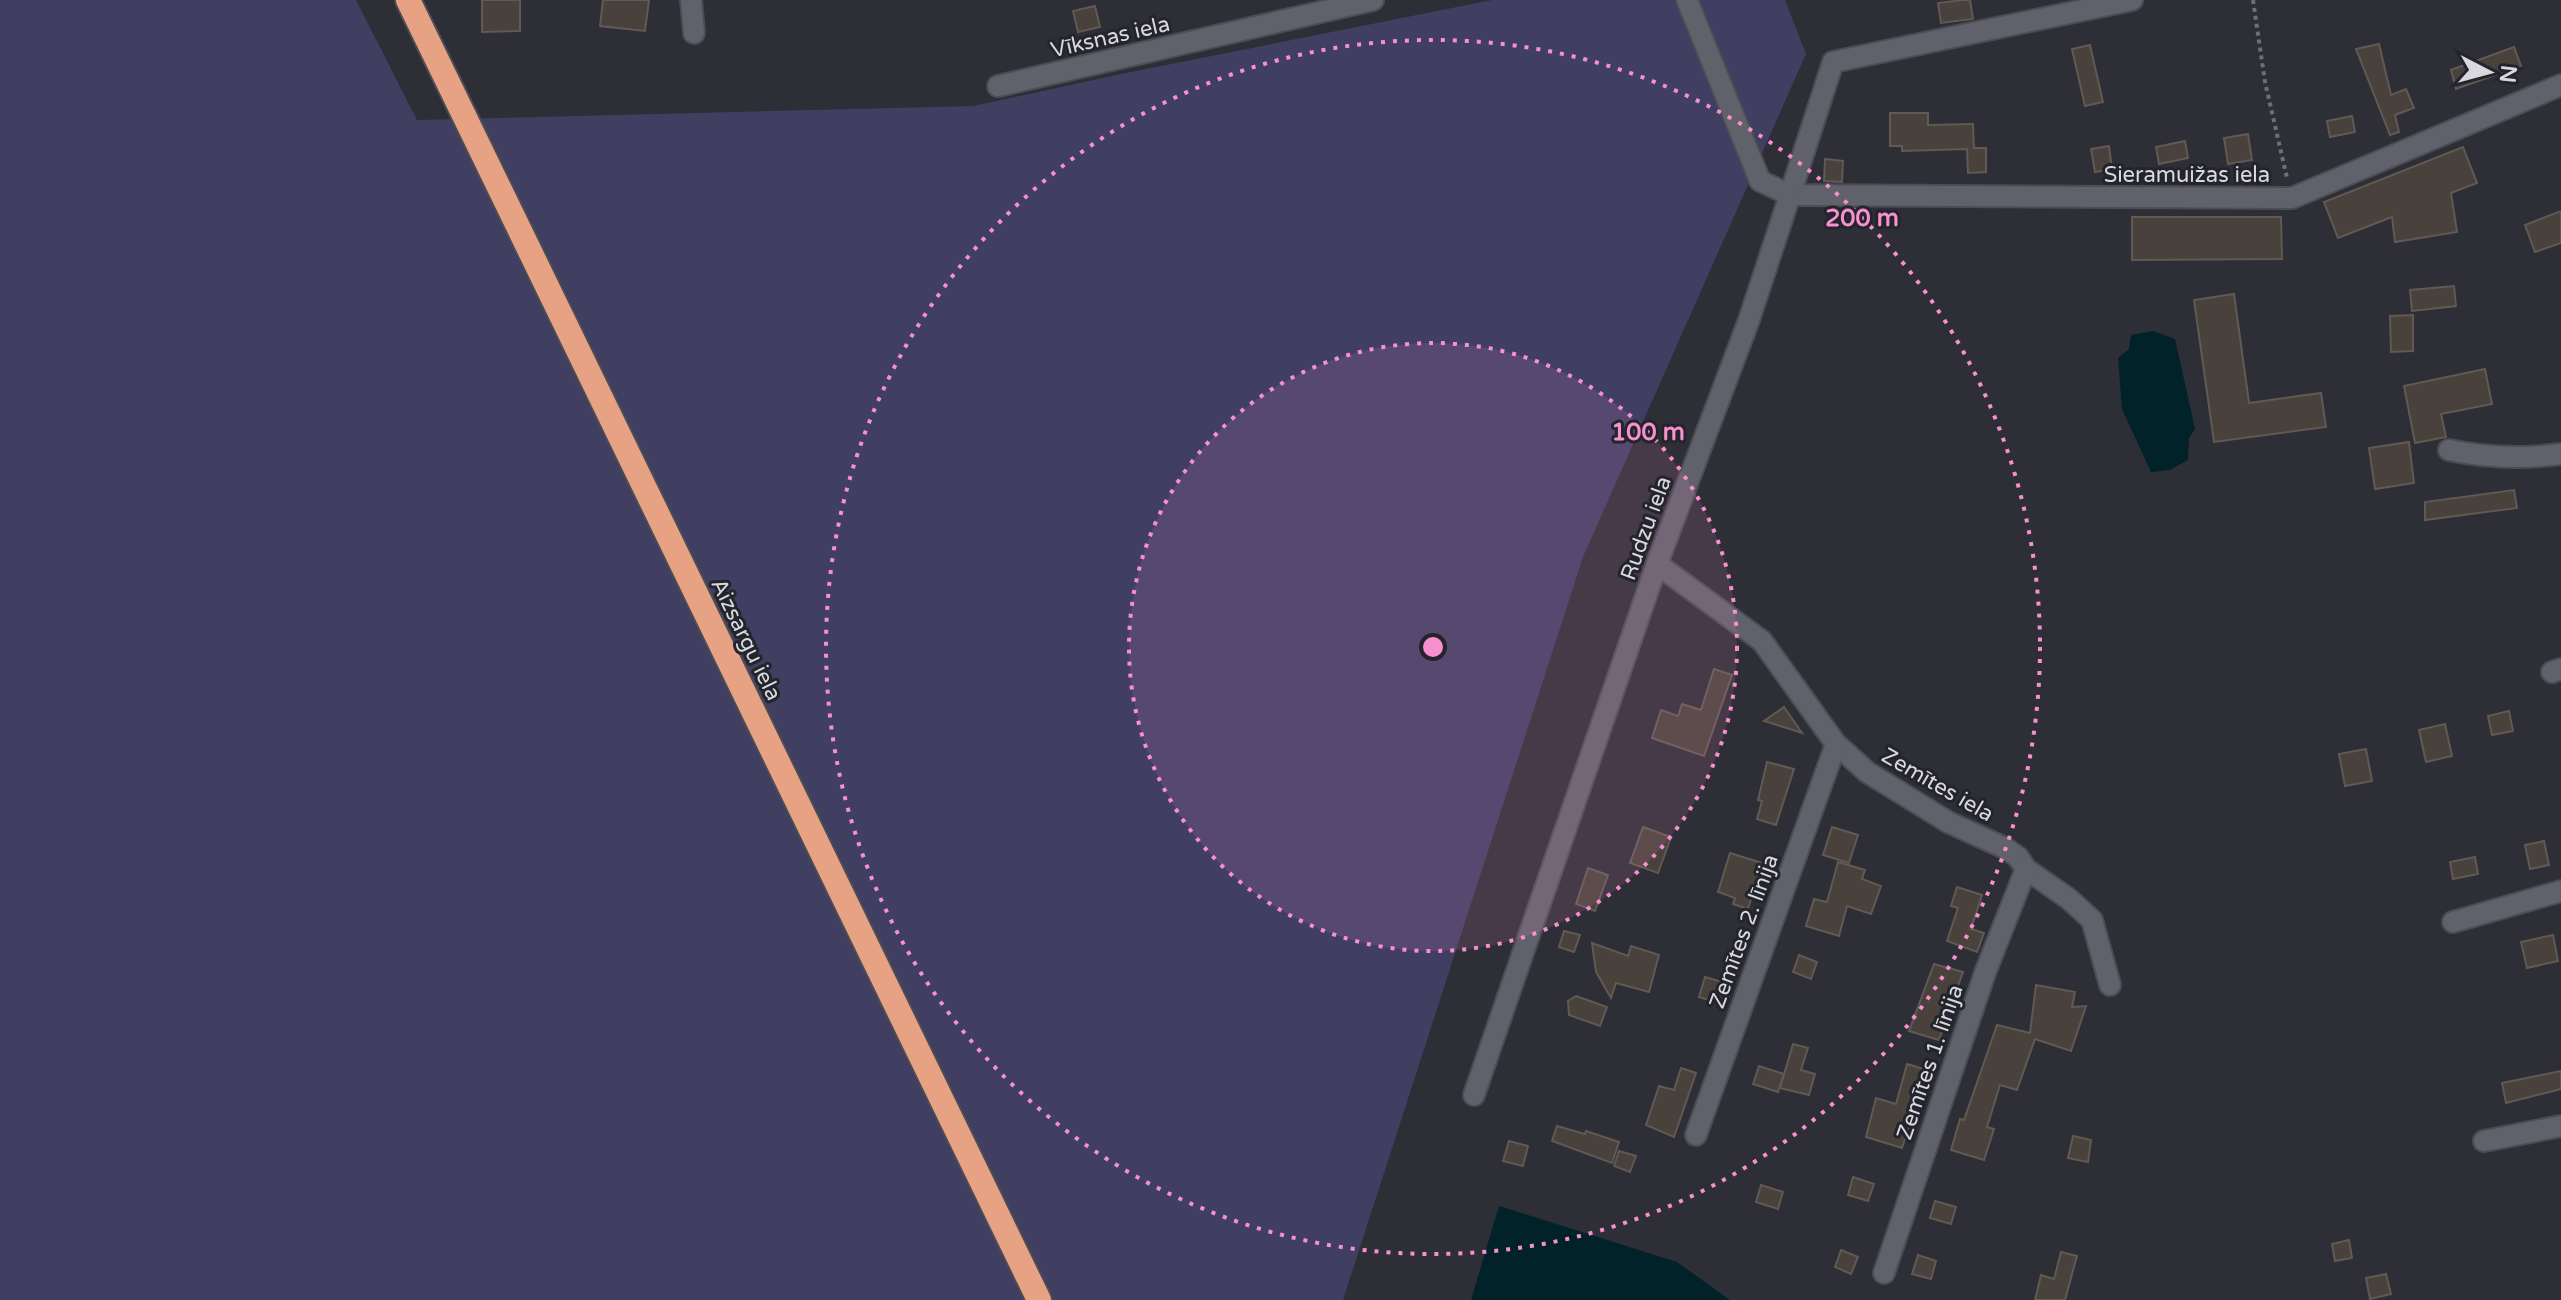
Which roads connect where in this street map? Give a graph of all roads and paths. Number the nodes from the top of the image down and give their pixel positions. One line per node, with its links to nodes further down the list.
1 (408, 0): 25 (highway, Aizsargu iela)
2 (691, 0): 7 (street)
3 (1373, 0): 9 (street, Vīksnas iela)
4 (1687, 0): 10 (street)
5 (2132, 0): 10 (street, Rudzu iela)
6 (2253, 0): 11 (path)
7 (694, 33)
8 (2561, 85): 11 (street, Sieramuižas iela)
9 (998, 86)
10 (1790, 195): 11 (street, Sieramuižas iela); 14 (street, Rudzu iela)
11 (2292, 198)
12 (2449, 450): 13 (street)
13 (2561, 454)
14 (1657, 564): 15 (street, Zemītes iela); 20 (street, Rudzu iela)
15 (1836, 744): 16 (street, Zemītes iela); 22 (street, Zemītes 2. līnija)
16 (2026, 869): 19 (street, Zemītes iela); 24 (street, Zemītes 1. līnija)
17 (2561, 891): 18 (street)
18 (2453, 922)
19 (2110, 985)
20 (1474, 1095)
21 (2561, 1126): 23 (street)
22 (1696, 1135)
23 (2484, 1141)
24 (1884, 1273)
25 (1039, 1300)

